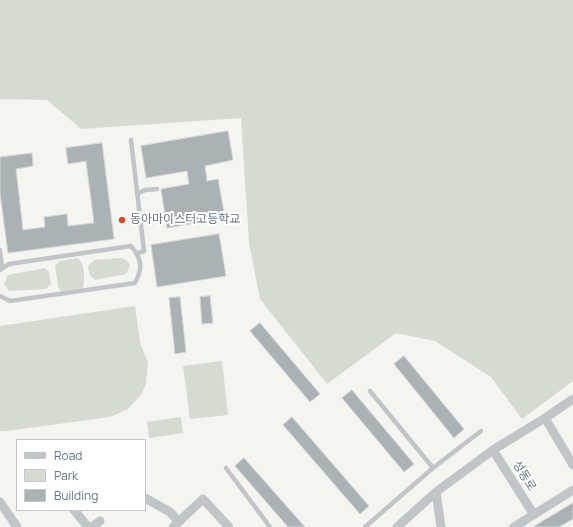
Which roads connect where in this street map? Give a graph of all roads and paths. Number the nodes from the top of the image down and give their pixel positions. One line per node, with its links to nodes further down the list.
1 (131, 140): 3 (lane)
2 (157, 189): 3 (lane)
3 (137, 194): 5 (lane)
4 (0, 250): 6 (lane)
5 (138, 254): 6 (lane); 7 (lane)
6 (1, 269)
7 (0, 296)
8 (370, 391): 15 (lane)
9 (573, 399): 10 (street)
10 (545, 418): 12 (street); 13 (street)
11 (481, 431): 15 (lane)
12 (493, 450): 17 (street); 21 (street, 성동로)
13 (573, 465)
14 (226, 468): 28 (lane)
15 (433, 468): 29 (lane)
16 (573, 490): 21 (street)
17 (436, 492): 30 (street); 31 (street)
18 (146, 499): 23 (street)
19 (0, 502): 24 (street)
20 (75, 511): 25 (street)
21 (534, 515): 32 (street)
22 (100, 521): 26 (street)
23 (176, 524): 27 (street)
24 (17, 527)
25 (88, 527)
26 (92, 527)
27 (229, 527)
28 (270, 527)
29 (365, 527)
30 (397, 527)
31 (441, 527)
32 (514, 527)

